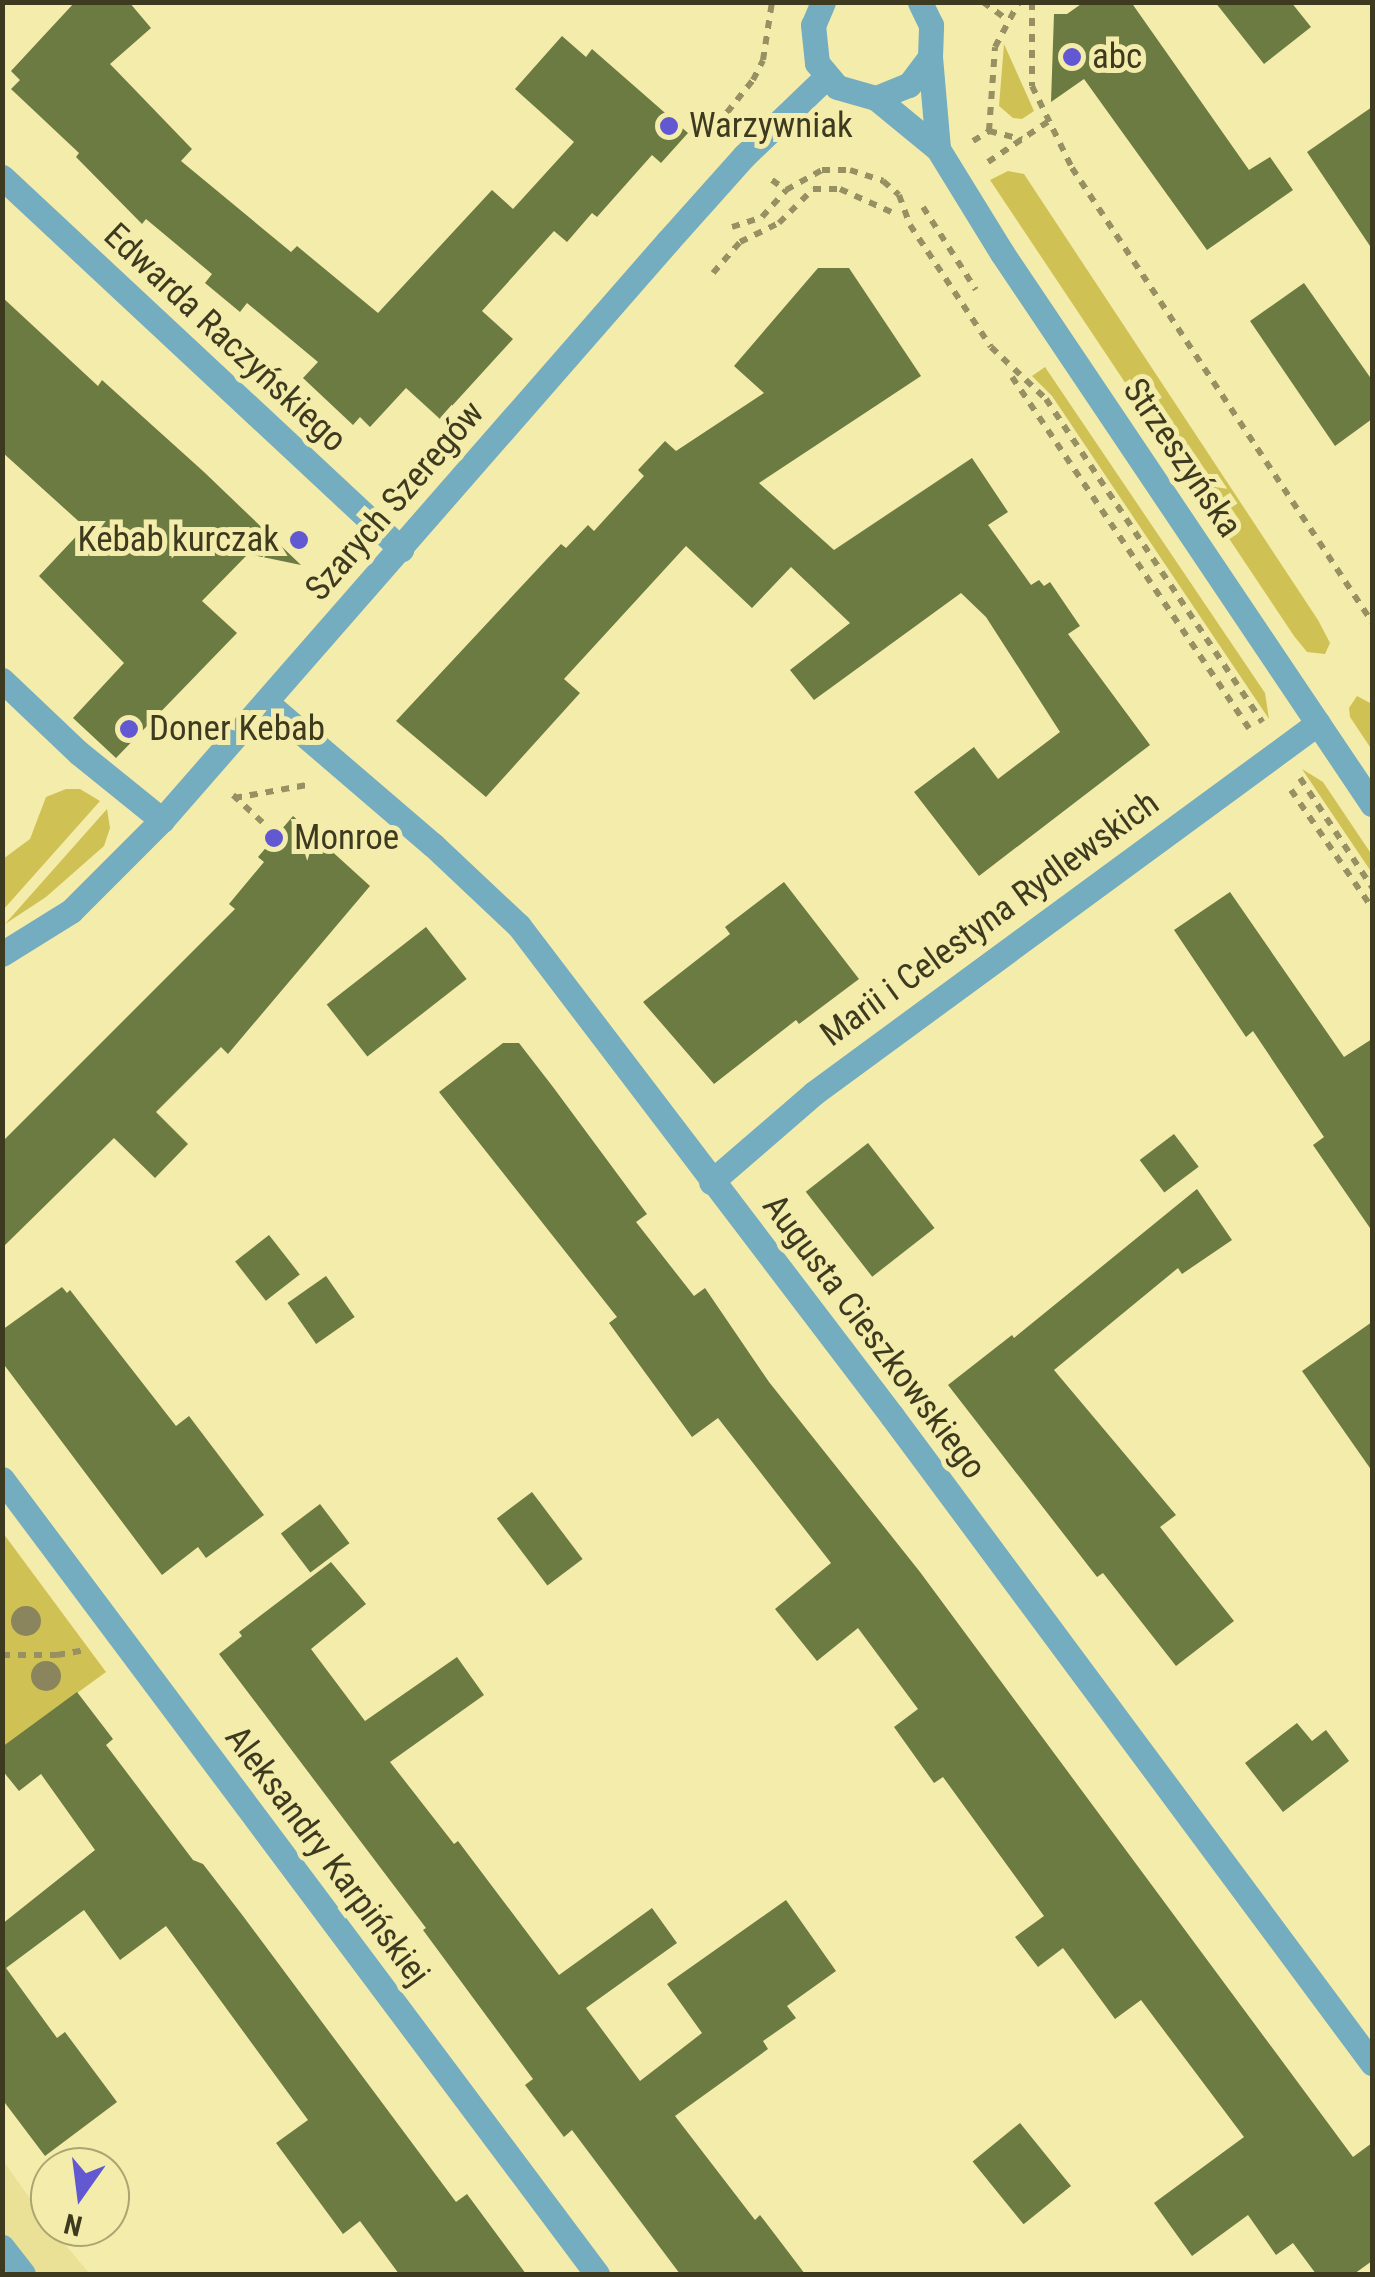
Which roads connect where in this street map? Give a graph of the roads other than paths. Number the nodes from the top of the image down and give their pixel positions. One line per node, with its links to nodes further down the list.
1 (824, 2): 4 (street)
2 (920, 2): 3 (street, Strzeszyńska)
3 (930, 57): 5 (street); 6 (street, Strzeszyńska)
4 (826, 76): 5 (street, Strzeszyńska); 8 (street, Szarych Szeregów)
5 (876, 98): 6 (street, Strzeszyńska)
6 (938, 148): 11 (street, Strzeszyńska)
7 (2, 177): 8 (street, Edwarda Raczyńskiego)
8 (400, 548): 10 (street, Szarych Szeregów)
9 (2, 680): 13 (street)
10 (266, 702): 13 (street, Szarych Szeregów); 15 (street, Augusta Cieszkowskiego)
11 (1318, 723): 12 (street, Strzeszyńska); 15 (street, Marii i Celestyna Rydlewskich)
12 (1372, 804)
13 (162, 820): 14 (street, Szarych Szeregów)
14 (2, 954)
15 (711, 1182): 17 (street, Augusta Cieszkowskiego)
16 (2, 1479): 20 (street, Aleksandry Karpińskiej)
17 (1372, 2063)
18 (2, 2247): 19 (street)
19 (23, 2274)
20 (597, 2274)

